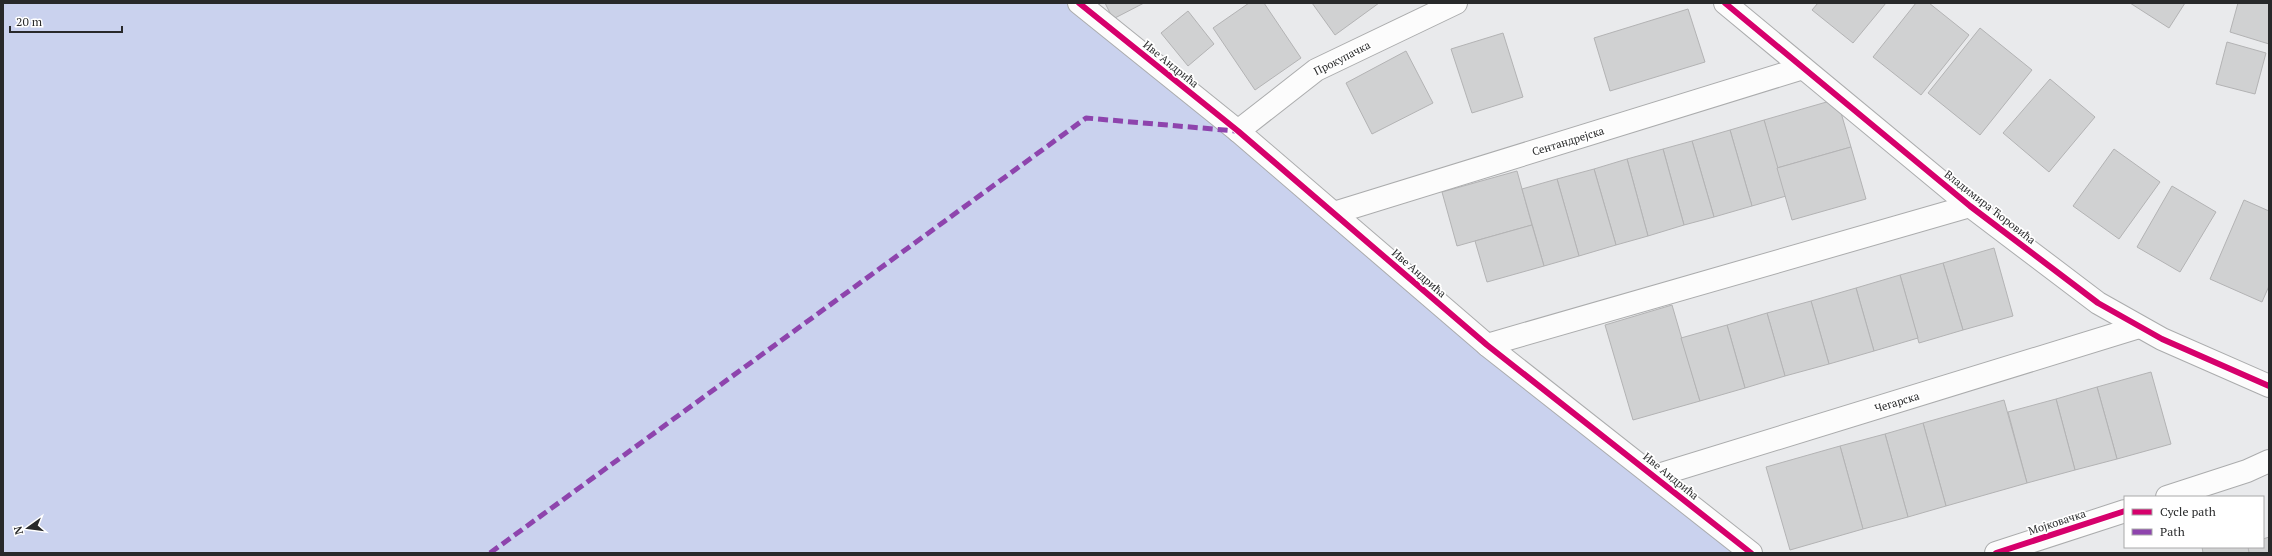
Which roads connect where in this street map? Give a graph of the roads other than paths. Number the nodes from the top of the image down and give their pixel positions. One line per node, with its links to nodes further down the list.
1 (1079, 3): 5 (street, Иве Андрића)
2 (1456, 3): 5 (street, Прокупачка)
3 (1725, 3): 4 (street, Владимира Ћоровића)
4 (1802, 68): 6 (street, Владимира Ћоровића); 7 (street, Сентандрејска)
5 (1238, 131): 7 (street, Иве Андрића)
6 (1970, 206): 8 (street, Владимира Ћоровића); 9 (street)
7 (1334, 213): 9 (street, Иве Андрића)
8 (2140, 327): 10 (street, Владимира Ћоровића); 12 (street, Чегарска)
9 (1487, 345): 12 (street, Иве Андрића)
10 (2269, 386)
11 (2269, 461): 13 (street)
12 (1655, 476): 15 (street, Иве Андрића)
13 (2169, 496)
14 (2124, 511): 16 (street, Мојковачка)
15 (1751, 553)
16 (1996, 553)

